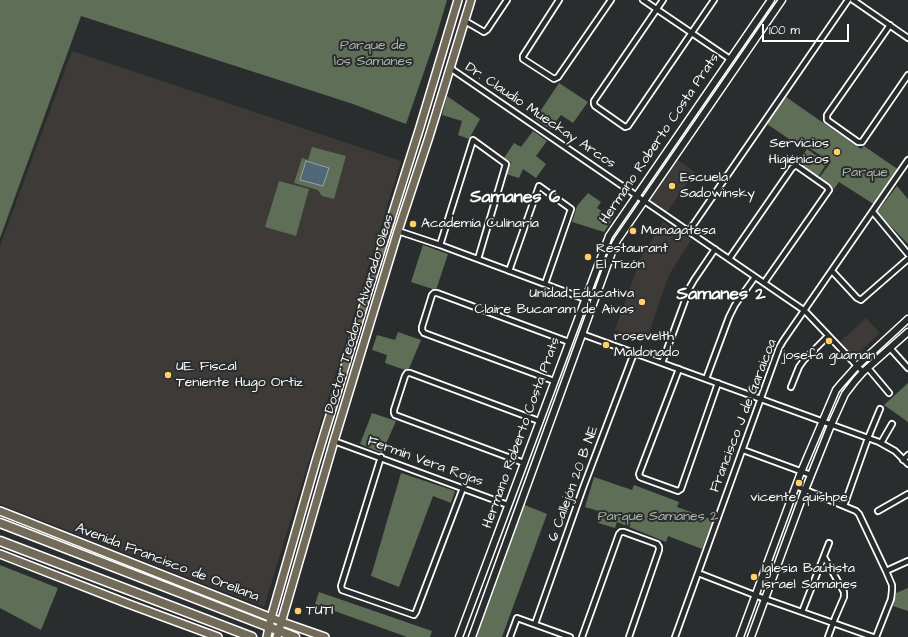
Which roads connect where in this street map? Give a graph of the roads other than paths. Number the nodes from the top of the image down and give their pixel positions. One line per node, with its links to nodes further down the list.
1 (458, 0): 99 (main road, Doctor Teodoro Alvarado Oleas)
2 (471, 0): 14 (main road, Doctor Teodoro Alvarado Oleas)
3 (507, 0): 14 (street)
4 (559, 0): 5 (street)
5 (611, 0)
6 (643, 0): 13 (street)
7 (663, 0): 13 (street)
8 (714, 0): 18 (street)
9 (770, 0): 15 (street, Hermano Roberto Costa Prats)
10 (782, 0): 17 (street, Hermano Roberto Costa Prats)
11 (848, 0): 28 (street)
12 (853, 0): 16 (street)
13 (657, 10): 18 (street); 18 (street)
14 (465, 22): 21 (main road, Doctor Teodoro Alvarado Oleas)
15 (754, 24): 17 (street); 20 (street, Hermano Roberto Costa Prats)
16 (890, 25): 19 (street); 22 (street)
17 (762, 30): 25 (street, Hermano Roberto Costa Prats)
18 (692, 32): 20 (street)
19 (908, 38)
20 (730, 59): 24 (street, Hermano Roberto Costa Prats)
21 (450, 68): 24 (street, Dr. Claudio Mueckay Arcos); 27 (main road, Doctor Teodoro Alvarado Oleas)
22 (908, 75)
23 (908, 160): 26 (street, Francisco J de Garaicoa)
24 (636, 195): 25 (street, Dr. Claudio Mueckay Arcos); 40 (street, Hermano Roberto Costa Prats)
25 (644, 201): 28 (street, Dr. Claudio Mueckay Arcos); 44 (street, Hermano Roberto Costa Prats)
26 (872, 212): 31 (street); 36 (street, Francisco J de Garaicoa)
27 (398, 231): 29 (street); 68 (main road, Doctor Teodoro Alvarado Oleas)
28 (689, 232): 30 (street, Dr. Claudio Mueckay Arcos)
29 (440, 245): 32 (street); 32 (street)
30 (715, 249): 33 (street, Dr. Claudio Mueckay Arcos); 49 (street)
31 (908, 254)
32 (478, 259): 35 (street)
33 (729, 259): 37 (street, Dr. Claudio Mueckay Arcos); 38 (street)
34 (908, 259): 36 (street)
35 (509, 271): 39 (street); 39 (street)
36 (832, 271): 41 (street, Francisco J de Garaicoa)
37 (755, 277): 38 (street, Dr. Claudio Mueckay Arcos); 54 (street)
38 (764, 283): 41 (street, Dr. Claudio Mueckay Arcos)
39 (545, 284): 40 (street)
40 (585, 299): 46 (street, Hermano Roberto Costa Prats)
41 (805, 311): 45 (street, Dr. Claudio Mueckay Arcos); 59 (street, Francisco J de Garaicoa)
42 (908, 319): 50 (street)
43 (908, 332): 47 (street)
44 (582, 334): 48 (street); 61 (street, Hermano Roberto Costa Prats)
45 (828, 336): 50 (street, Dr. Claudio Mueckay Arcos); 57 (street)
46 (569, 342): 55 (street, Hermano Roberto Costa Prats); 55 (street)
47 (890, 348): 51 (street); 53 (street)
48 (634, 352): 49 (street); 102 (street, 6 Callejón 20 B NE)
49 (662, 363): 52 (street)
50 (857, 366): 53 (street, Dr. Claudio Mueckay Arcos); 64 (street)
51 (908, 368)
52 (679, 369): 54 (street); 56 (street)
53 (866, 370): 58 (street, Dr. Claudio Mueckay Arcos); 66 (street)
54 (706, 379): 56 (street)
55 (554, 381): 60 (street, Hermano Roberto Costa Prats)
56 (718, 383): 59 (street)
57 (791, 387)
58 (889, 393)
59 (761, 399): 64 (street); 70 (street, Francisco J de Garaicoa)
60 (546, 403): 61 (street); 63 (street, Hermano Roberto Costa Prats)
61 (556, 406): 93 (street, Hermano Roberto Costa Prats)
62 (880, 409): 67 (street)
63 (539, 421): 74 (street, Hermano Roberto Costa Prats); 74 (street)
64 (823, 422): 66 (street); 76 (street)
65 (892, 424): 69 (street)
66 (831, 425): 67 (street); 77 (street)
67 (868, 438): 69 (street); 83 (street)
68 (334, 441): 72 (street, Fermin Vera Rojas); 100 (main road, Doctor Teodoro Alvarado Oleas)
69 (882, 443): 73 (street)
70 (742, 450): 76 (street); 95 (street, Francisco J de Garaicoa)
71 (908, 455): 73 (street)
72 (381, 458): 79 (street, Fermin Vera Rojas); 79 (street)
73 (904, 460): 75 (street)
74 (524, 463): 82 (street, Hermano Roberto Costa Prats)
75 (908, 464)
76 (801, 472): 77 (street); 78 (street)
77 (811, 475): 80 (street)
78 (796, 486): 80 (street); 96 (street)
79 (463, 488): 82 (street, Fermin Vera Rojas)
80 (806, 490): 83 (street); 97 (street)
81 (908, 494): 85 (street)
82 (508, 505): 92 (street, Hermano Roberto Costa Prats)
83 (844, 506): 94 (street)
84 (0, 511): 99 (main road, Avenida Francisco de Orellana)
85 (878, 511)
86 (0, 523): 103 (highway, Avenida Francisco de Orellana)
87 (0, 541): 106 (highway)
88 (829, 543): 90 (street)
89 (0, 554): 105 (main road)
90 (824, 556): 98 (street); 101 (street)
91 (908, 561): 94 (street)
92 (485, 567): 93 (street); 110 (street, Hermano Roberto Costa Prats)
93 (496, 571): 111 (street, Hermano Roberto Costa Prats)
94 (886, 571): 120 (street)
95 (698, 573): 96 (street); 116 (street, Francisco J de Garaicoa)
96 (756, 595): 97 (street); 117 (street)
97 (765, 599): 98 (street); 118 (street)
98 (802, 612): 101 (street)
99 (272, 618): 100 (main road, Avenida Francisco de Orellana); 103 (main road, Doctor Teodoro Alvarado Oleas)
100 (282, 622): 104 (main road, Doctor Teodoro Alvarado Oleas); 109 (main road, Avenida Francisco de Orellana)
101 (833, 623): 119 (street); 120 (street)
102 (535, 624): 112 (street); 113 (street)
103 (269, 628): 104 (highway, Avenida Francisco de Orellana); 107 (main road, Doctor Teodoro Alvarado Oleas)
104 (278, 634): 108 (highway, Avenida Francisco de Orellana)
105 (218, 637)
106 (252, 637)
107 (267, 637)
108 (294, 637)
109 (325, 637)
110 (459, 637)
111 (472, 637)
112 (510, 637)
113 (570, 637)
114 (582, 637): 115 (street)
115 (629, 637)
116 (676, 637)
117 (740, 637)
118 (751, 637)
119 (828, 637)
120 (874, 637)

